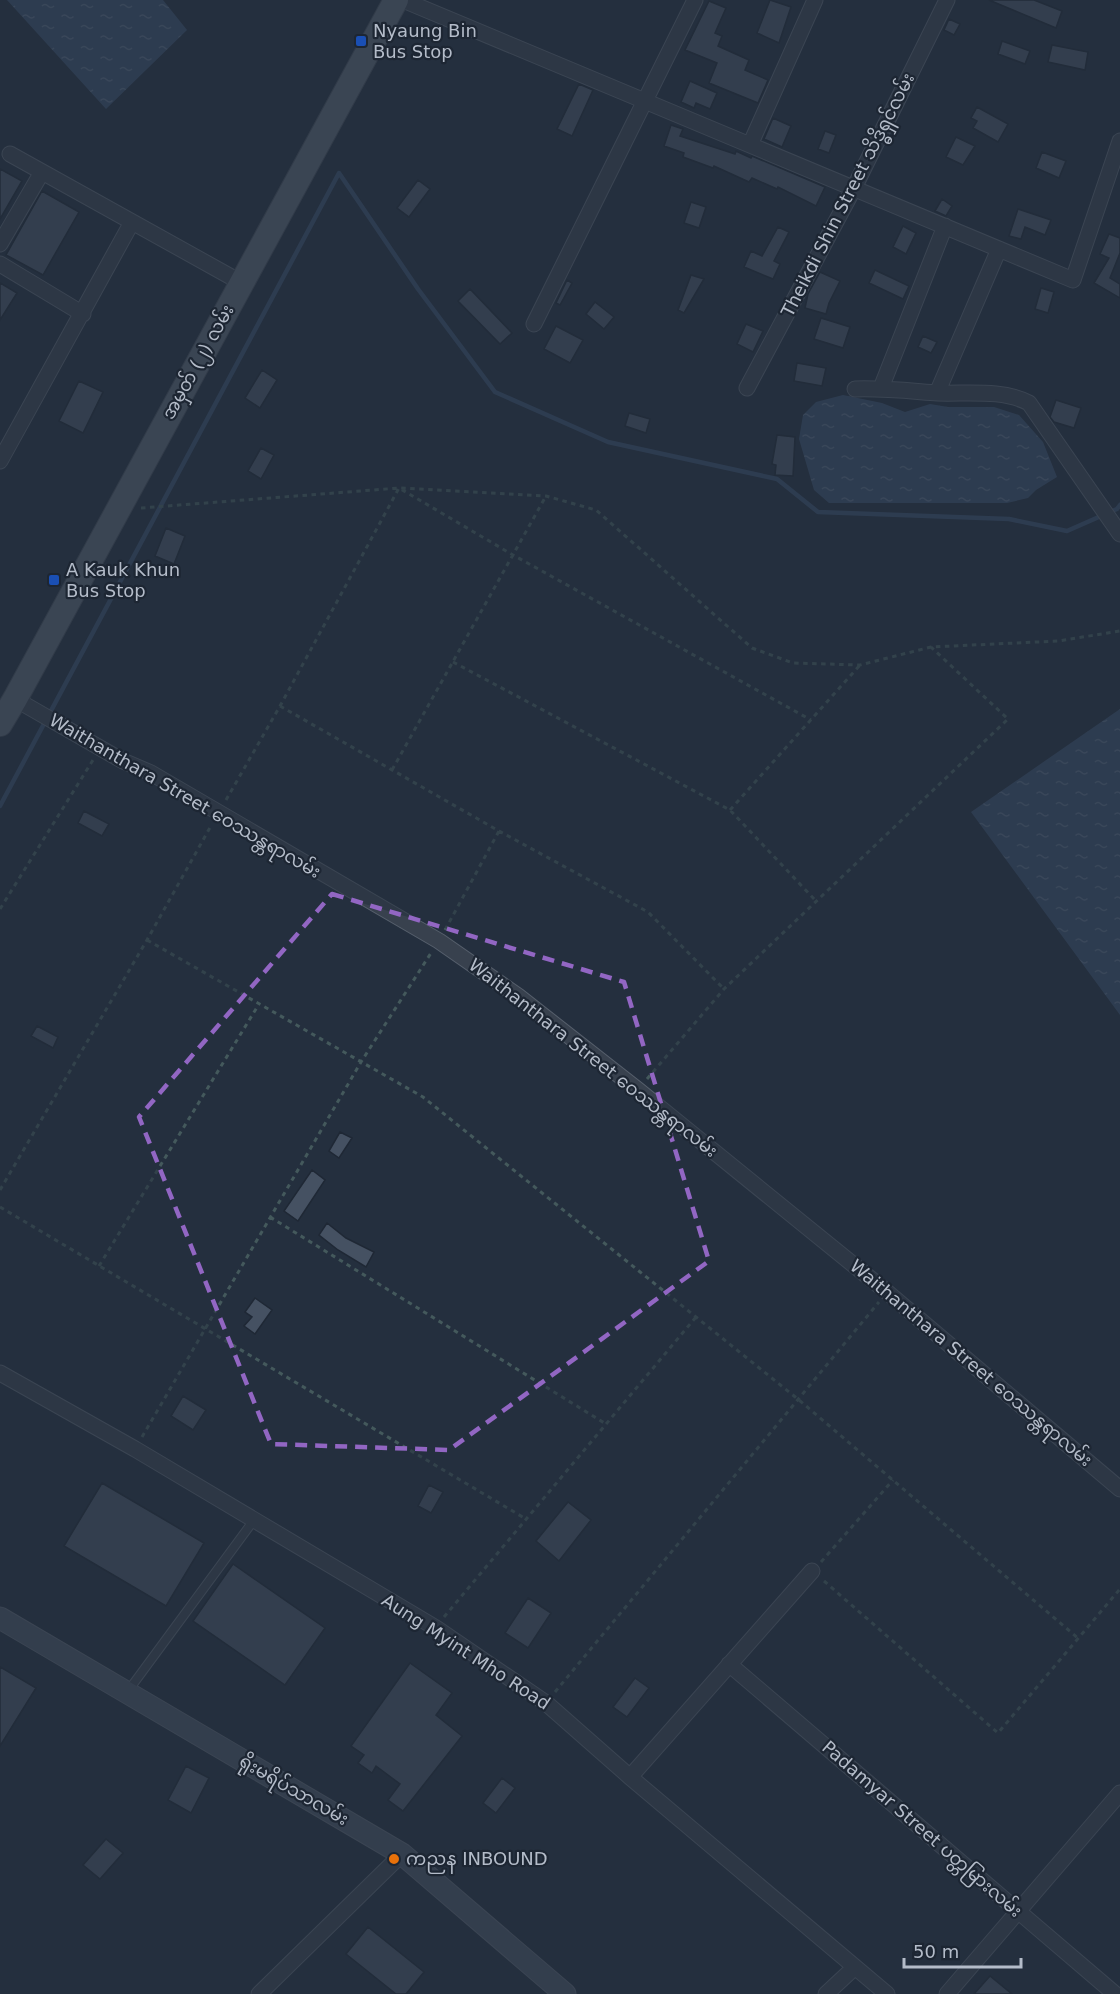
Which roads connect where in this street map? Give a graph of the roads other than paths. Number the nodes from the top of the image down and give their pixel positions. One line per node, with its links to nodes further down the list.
1 (396, 0): 17 (main road, အမှတ် (၂) လမ်း)
2 (403, 0): 6 (street)
3 (695, 0): 6 (street)
4 (815, 0): 8 (street)
5 (947, 0): 11 (street, Theikdi Shin Street သိဒ္ဓိရှင်လမ်း)
6 (643, 100): 8 (street); 19 (street)
7 (1120, 141): 15 (street)
8 (750, 145): 11 (street)
9 (10, 154): 10 (street)
10 (42, 172): 12 (street); 14 (street)
11 (854, 188): 13 (street); 20 (street, Theikdi Shin Street သိဒ္ဓိရှင်လမ်း)
12 (132, 222): 17 (street); 18 (street)
13 (945, 226): 15 (street); 21 (street)
14 (0, 244)
15 (999, 249): 23 (street)
16 (0, 264): 18 (street)
17 (242, 283): 26 (main road, အမှတ် (၂) လမ်း)
18 (82, 314): 24 (street)
19 (534, 324)
20 (747, 388)
21 (881, 388): 22 (street); 23 (street)
22 (855, 389)
23 (937, 393): 25 (street)
24 (0, 461)
25 (1119, 531)
26 (15, 699): 27 (main road, အမှတ် (၂) လမ်း); 29 (street, Waithanthara Street ဝေဿန္တရာလမ်း)
27 (1, 721)
28 (0, 1372): 30 (street, Aung Myint Mho Road)
29 (1120, 1490)
30 (254, 1520): 34 (lane); 35 (street, Aung Myint Mho Road)
31 (812, 1571): 33 (street)
32 (0, 1618): 34 (street, ရိုးမရိပ်သာလမ်း)
33 (729, 1664): 35 (street); 38 (street, Padamyar Street ပတ္တမြားလမ်း)
34 (127, 1692): 37 (street, ရိုးမရိပ်သာလမ်း)
35 (630, 1777): 39 (street, Aung Myint Mho Road)
36 (1120, 1793): 38 (street)
37 (402, 1854): 40 (street); 41 (street, ရိုးမရိပ်သာလမ်း)
38 (1018, 1911): 44 (street); 45 (street, Padamyar Street ပတ္တမြားလမ်း)
39 (855, 1967): 42 (street); 43 (street, Aung Myint Mho Road)
40 (259, 1994)
41 (566, 1994)
42 (826, 1994)
43 (887, 1994)
44 (947, 1994)
45 (1118, 1994)

